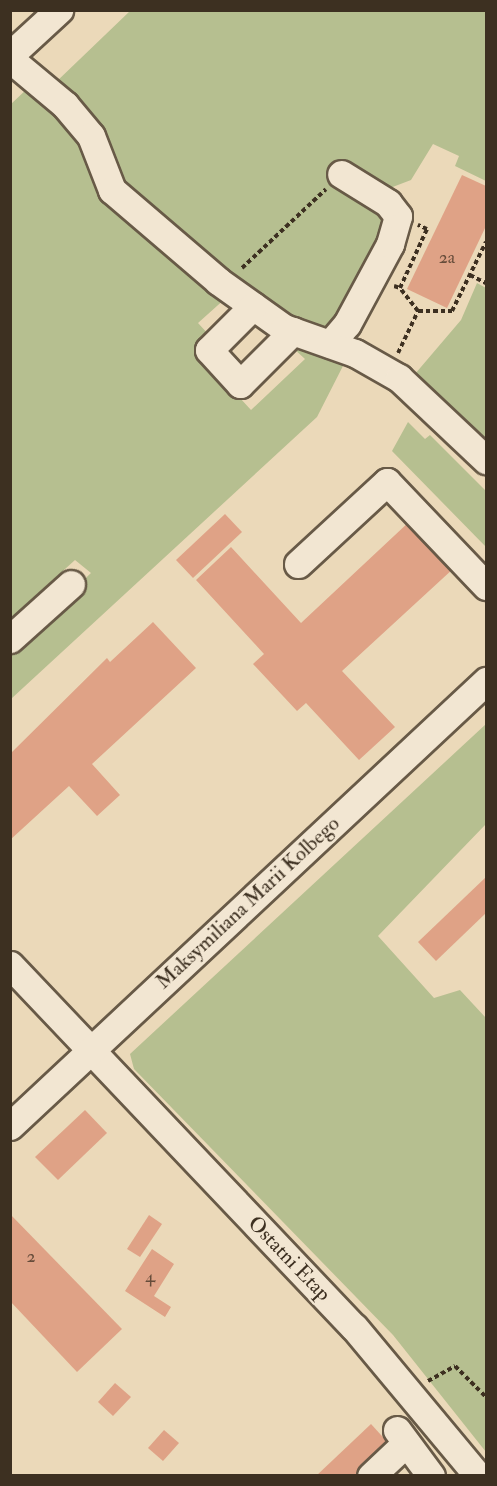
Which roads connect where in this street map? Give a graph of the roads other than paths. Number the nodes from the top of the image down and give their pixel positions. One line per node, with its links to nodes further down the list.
1 (59, 10): 2 (street)
2 (10, 57): 4 (street)
3 (341, 174): 6 (street)
4 (253, 306): 5 (street); 5 (street)
5 (293, 331): 6 (street)
6 (330, 344): 7 (street)
7 (486, 460)
8 (298, 564): 10 (street)
9 (70, 584): 11 (street)
10 (486, 586)
11 (10, 639)
12 (486, 681): 14 (street, Maksymiliana Marii Kolbego)
13 (10, 965): 14 (street, Ostatni Etap)
14 (89, 1051): 15 (street, Maksymiliana Marii Kolbego); 18 (street, Ostatni Etap)
15 (10, 1126)
16 (371, 1476): 17 (street)
17 (431, 1476)
18 (478, 1476)

